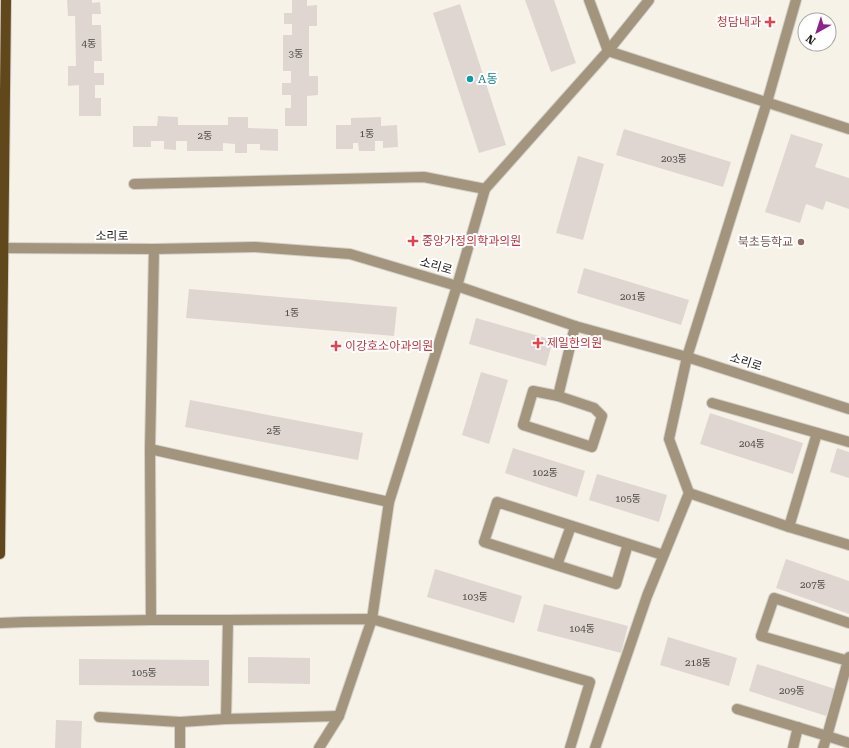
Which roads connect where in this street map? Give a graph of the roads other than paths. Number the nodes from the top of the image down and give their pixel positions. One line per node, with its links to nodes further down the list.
1 (6, 0): 10 (main road)
2 (590, 0): 5 (street)
3 (649, 0): 5 (street)
4 (796, 0): 6 (street)
5 (608, 51): 6 (street); 9 (street)
6 (767, 102): 7 (street); 14 (street)
7 (849, 129)
8 (134, 184): 9 (street)
9 (484, 189): 12 (street)
10 (2, 248): 11 (street, 소리로); 27 (main road)
11 (154, 249): 12 (street, 소리로); 20 (street)
12 (457, 286): 13 (street, 소리로); 22 (street)
13 (575, 326): 14 (street, 소리로); 15 (street)
14 (688, 357): 17 (street, 소리로); 21 (street)
15 (558, 396): 15 (street)
16 (712, 403): 18 (street)
17 (849, 409)
18 (817, 433): 19 (street); 24 (street)
19 (849, 442)
20 (150, 449): 22 (street); 31 (street)
21 (689, 493): 24 (street); 28 (street)
22 (389, 502): 30 (street)
23 (571, 526): 25 (street); 29 (street); 29 (street)
24 (789, 527): 26 (street)
25 (628, 544): 28 (street); 29 (street)
26 (849, 545)
27 (0, 554)
28 (663, 555): 47 (street)
29 (557, 565)
30 (372, 619): 32 (street); 37 (street); 46 (street)
31 (152, 620): 32 (street); 34 (street)
32 (228, 620): 39 (street)
33 (849, 623): 35 (street)
34 (0, 624)
35 (848, 659): 42 (street)
36 (737, 709): 41 (street)
37 (338, 716): 39 (street); 45 (street)
38 (99, 717): 40 (street)
39 (226, 719): 40 (street)
40 (180, 722): 44 (street)
41 (798, 728): 42 (street); 48 (street)
42 (827, 736): 43 (street); 49 (street)
43 (849, 743)
44 (180, 748)
45 (319, 748)
46 (570, 748)
47 (595, 748)
48 (793, 748)
49 (823, 748)

